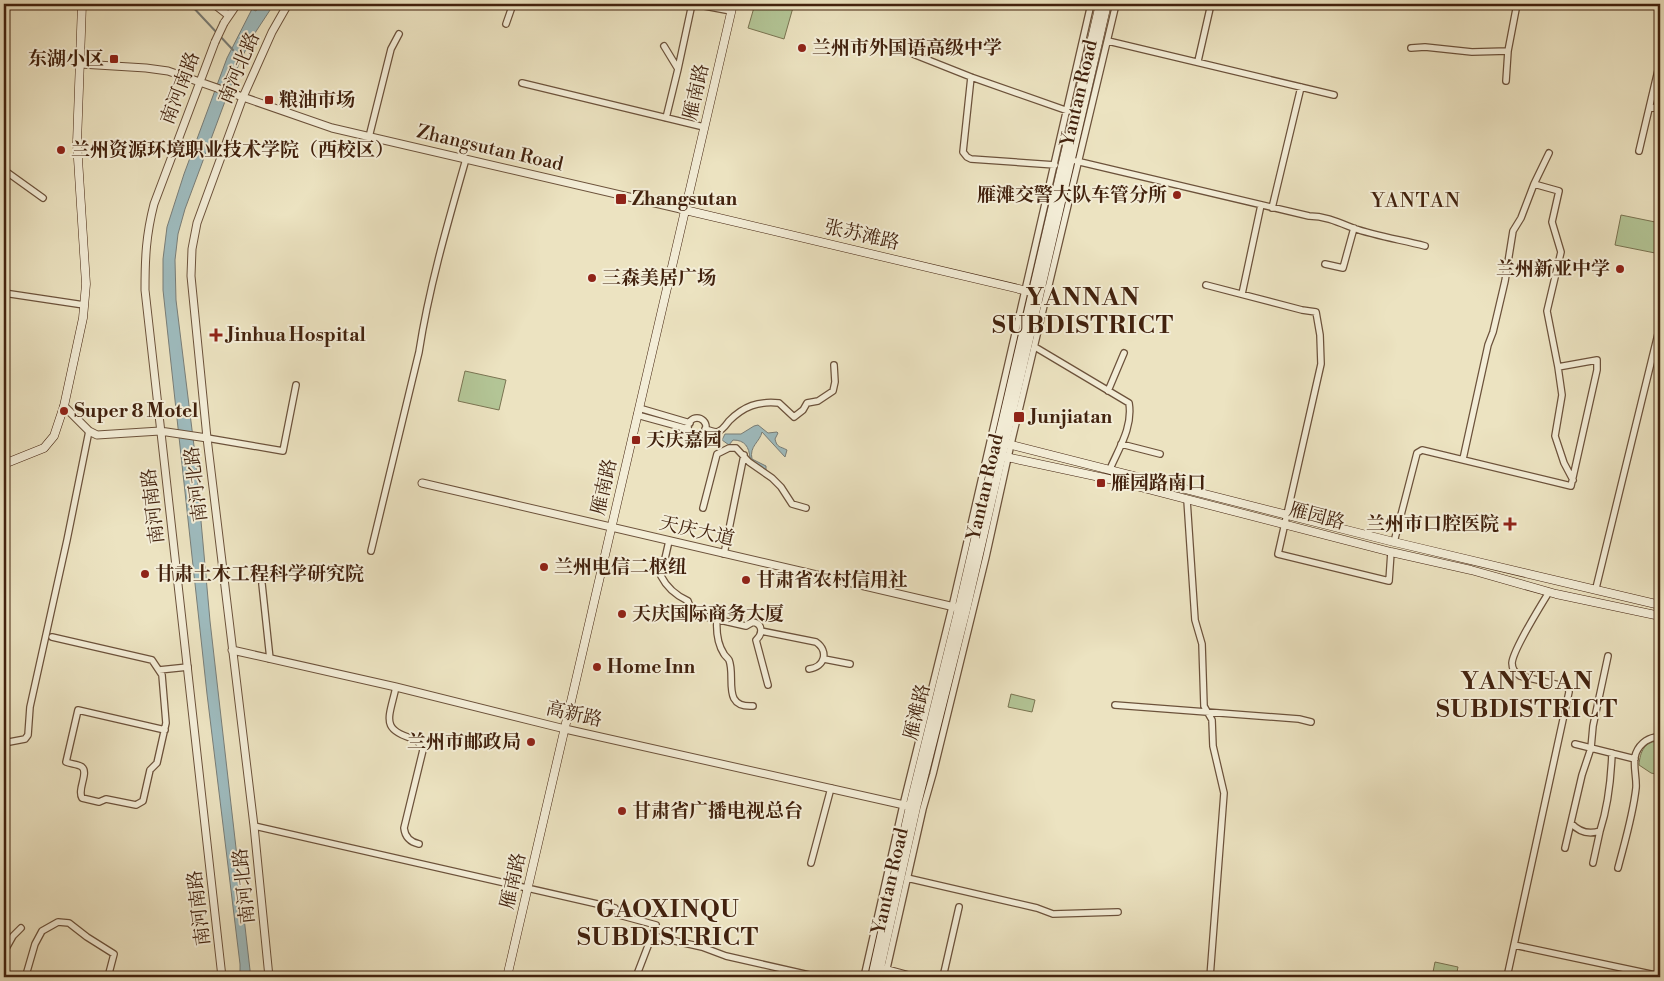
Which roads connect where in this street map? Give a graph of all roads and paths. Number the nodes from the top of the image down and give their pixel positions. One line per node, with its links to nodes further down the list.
1 (9, 4): 15 (street)
2 (82, 4): 28 (main road)
3 (214, 4): 16 (street)
4 (237, 4): 16 (street)
5 (288, 4): 36 (street, 南河北路)
6 (513, 4): 17 (street)
7 (693, 4): 14 (street); 29 (street)
8 (1091, 4): 39 (street, Yantan Road)
9 (1100, 4): 46 (main road, Yantan Road)
10 (1107, 4): 24 (main road, Yantan Road)
11 (1116, 4): 19 (street, Yantan Road)
12 (1211, 4): 26 (street)
13 (1518, 4): 22 (street)
14 (732, 8): 41 (main road, 雁南路)
15 (4, 11)
16 (228, 15): 32 (street, 南河南路, bridge)
17 (506, 24)
18 (399, 34): 42 (street)
19 (1108, 41): 25 (street, Yantan Road); 26 (street)
20 (664, 46): 29 (street)
21 (1411, 48): 22 (street)
22 (1508, 51): 31 (street)
23 (913, 54): 30 (street)
24 (1095, 55): 25 (street); 46 (main road, Yantan Road)
25 (1104, 56): 47 (street, Yantan Road)
26 (1198, 61): 34 (street)
27 (1660, 62): 37 (street)
28 (81, 64): 32 (street); 63 (main road)
29 (678, 69): 40 (street)
30 (971, 77): 39 (street); 48 (street)
31 (1506, 81)
32 (199, 82): 36 (street, Zhangsutan Road); 76 (street, 南河南路)
33 (522, 83): 40 (street)
34 (1301, 87): 35 (street); 53 (street)
35 (1334, 95)
36 (243, 96): 42 (street, Zhangsutan Road); 77 (street, 南河北路)
37 (1650, 107): 38 (street); 43 (street)
38 (1660, 109)
39 (1068, 111): 48 (street, Yantan Road)
40 (666, 118): 41 (street)
41 (704, 127): 54 (main road, 雁南路)
42 (369, 137): 45 (street, Zhangsutan Road)
43 (1639, 151)
44 (1549, 153): 50 (street)
45 (466, 159): 54 (street, Zhangsutan Road); 96 (street)
46 (1067, 159): 47 (street); 59 (main road, Yantan Road)
47 (1079, 162): 52 (street); 62 (street, Yantan Road)
48 (1055, 165): 59 (street, Yantan Road)
49 (4, 170): 51 (street)
50 (1534, 184): 68 (street); 83 (street)
51 (43, 198)
52 (1261, 205): 53 (street); 61 (street)
53 (1272, 208): 55 (street)
54 (685, 210): 59 (main road, 张苏滩路); 72 (main road, 雁南路)
55 (1354, 228): 56 (street); 57 (street)
56 (1425, 246)
57 (1325, 264)
58 (1206, 285): 61 (street)
59 (1032, 292): 62 (street); 78 (main road, Yantan Road); 78 (street, Yantan Road)
60 (4, 293): 63 (street)
61 (1242, 294): 91 (street)
62 (1047, 295): 65 (street, Yantan Road)
63 (84, 305): 71 (main road)
64 (1660, 333): 100 (street)
65 (1035, 347): 70 (street); 78 (street, Yantan Road)
66 (1124, 353): 70 (street)
67 (834, 365): 74 (street)
68 (1558, 367): 86 (street); 86 (street)
69 (296, 385): 77 (street)
70 (1108, 391): 79 (street)
71 (64, 406): 75 (street); 84 (main road)
72 (638, 412): 73 (street); 93 (main road, 雁南路)
73 (689, 426): 74 (street); 74 (street)
74 (705, 429)
75 (89, 431): 76 (street); 125 (street)
76 (160, 431): 77 (street); 113 (street, 南河南路)
77 (207, 438): 108 (street, 南河北路)
78 (1001, 442): 82 (main road, Yantan Road); 82 (street, Yantan Road); 85 (main road, 雁园路); 103 (street, Yantan Road)
79 (1121, 444): 80 (street); 85 (street)
80 (1160, 454)
81 (744, 455): 89 (street); 90 (street); 98 (street)
82 (1001, 456): 88 (main road, 雁园路); 103 (main road, 雁滩路); 140 (street, Yantan Road)
83 (1462, 460): 86 (street); 95 (street)
84 (6, 462)
85 (1110, 469): 91 (main road, 雁园路)
86 (1573, 480)
87 (422, 483): 93 (street, 天庆大道)
88 (1187, 500): 92 (main road, 雁园路); 120 (street)
89 (703, 508)
90 (806, 508)
91 (1287, 514): 92 (street); 95 (main road, 雁园路)
92 (1285, 524): 97 (main road, 雁园路); 97 (street)
93 (611, 528): 94 (street, 天庆大道); 122 (main road, 雁南路)
94 (669, 541): 98 (street, 天庆大道); 105 (street)
95 (1394, 542): 97 (main road); 100 (main road, 雁园路)
96 (371, 551)
97 (1391, 552): 101 (main road, 雁园路)
98 (724, 554): 103 (street, 天庆大道)
99 (262, 584): 111 (street)
100 (1596, 588): 102 (main road, 雁园路)
101 (1549, 592): 104 (main road, 雁园路); 147 (street)
102 (1660, 605)
103 (959, 608): 131 (main road, 雁滩路)
104 (1660, 616)
105 (717, 619): 106 (street); 119 (street)
106 (762, 631): 110 (street); 116 (street)
107 (52, 638): 115 (street)
108 (232, 650): 111 (street, 高新路); 133 (street, 南河北路)
109 (1608, 656): 127 (street)
110 (824, 658): 112 (street); 114 (street)
111 (270, 659): 117 (street, 高新路)
112 (850, 664)
113 (188, 667): 115 (street); 155 (street, 南河南路)
114 (809, 669)
115 (159, 670): 123 (street)
116 (768, 685)
117 (396, 687): 122 (street, 高新路); 135 (street)
118 (1115, 705): 120 (street)
119 (753, 706)
120 (1208, 712): 121 (street); 166 (street)
121 (1311, 722)
122 (564, 729): 130 (street, 高新路); 142 (main road, 雁南路)
123 (165, 730): 123 (street)
124 (1660, 737): 129 (street)
125 (4, 743)
126 (1576, 744): 127 (street)
127 (1591, 748): 128 (street); 132 (street)
128 (1612, 753): 129 (street); 134 (street)
129 (1635, 758): 139 (street)
130 (831, 788): 131 (street, 高新路); 137 (street)
131 (910, 806): 140 (main road, Yantan Road); 149 (main road, 雁滩路); 160 (street, Yantan Road)
132 (1571, 823): 134 (street); 136 (street)
133 (254, 826): 142 (street); 156 (street, 南河北路)
134 (1600, 831): 138 (street)
135 (419, 844)
136 (1565, 848)
137 (812, 863)
138 (1593, 863)
139 (1618, 868)
140 (905, 871): 141 (street, Yantan Road); 149 (main road, Yantan Road)
141 (907, 878): 144 (street); 149 (street, Yantan Road)
142 (528, 889): 146 (street); 157 (main road, 雁南路)
143 (958, 907): 165 (street)
144 (1118, 912)
145 (21, 928): 148 (street)
146 (653, 936): 158 (street); 159 (street)
147 (1514, 945): 152 (street); 167 (street)
148 (4, 952)
149 (880, 967): 161 (main road, 雁滩路); 162 (main road, Yantan Road); 163 (street, Yantan Road); 164 (street)
150 (4, 974): 153 (street)
151 (28, 976): 153 (street); 154 (street)
152 (1660, 976)
153 (17, 977)
154 (108, 977)
155 (222, 977)
156 (269, 977)
157 (507, 977)
158 (636, 977)
159 (818, 977)
160 (864, 977)
161 (872, 977)
162 (878, 977)
163 (885, 977)
164 (916, 977)
165 (943, 977)
166 (1210, 977)
167 (1507, 977)

